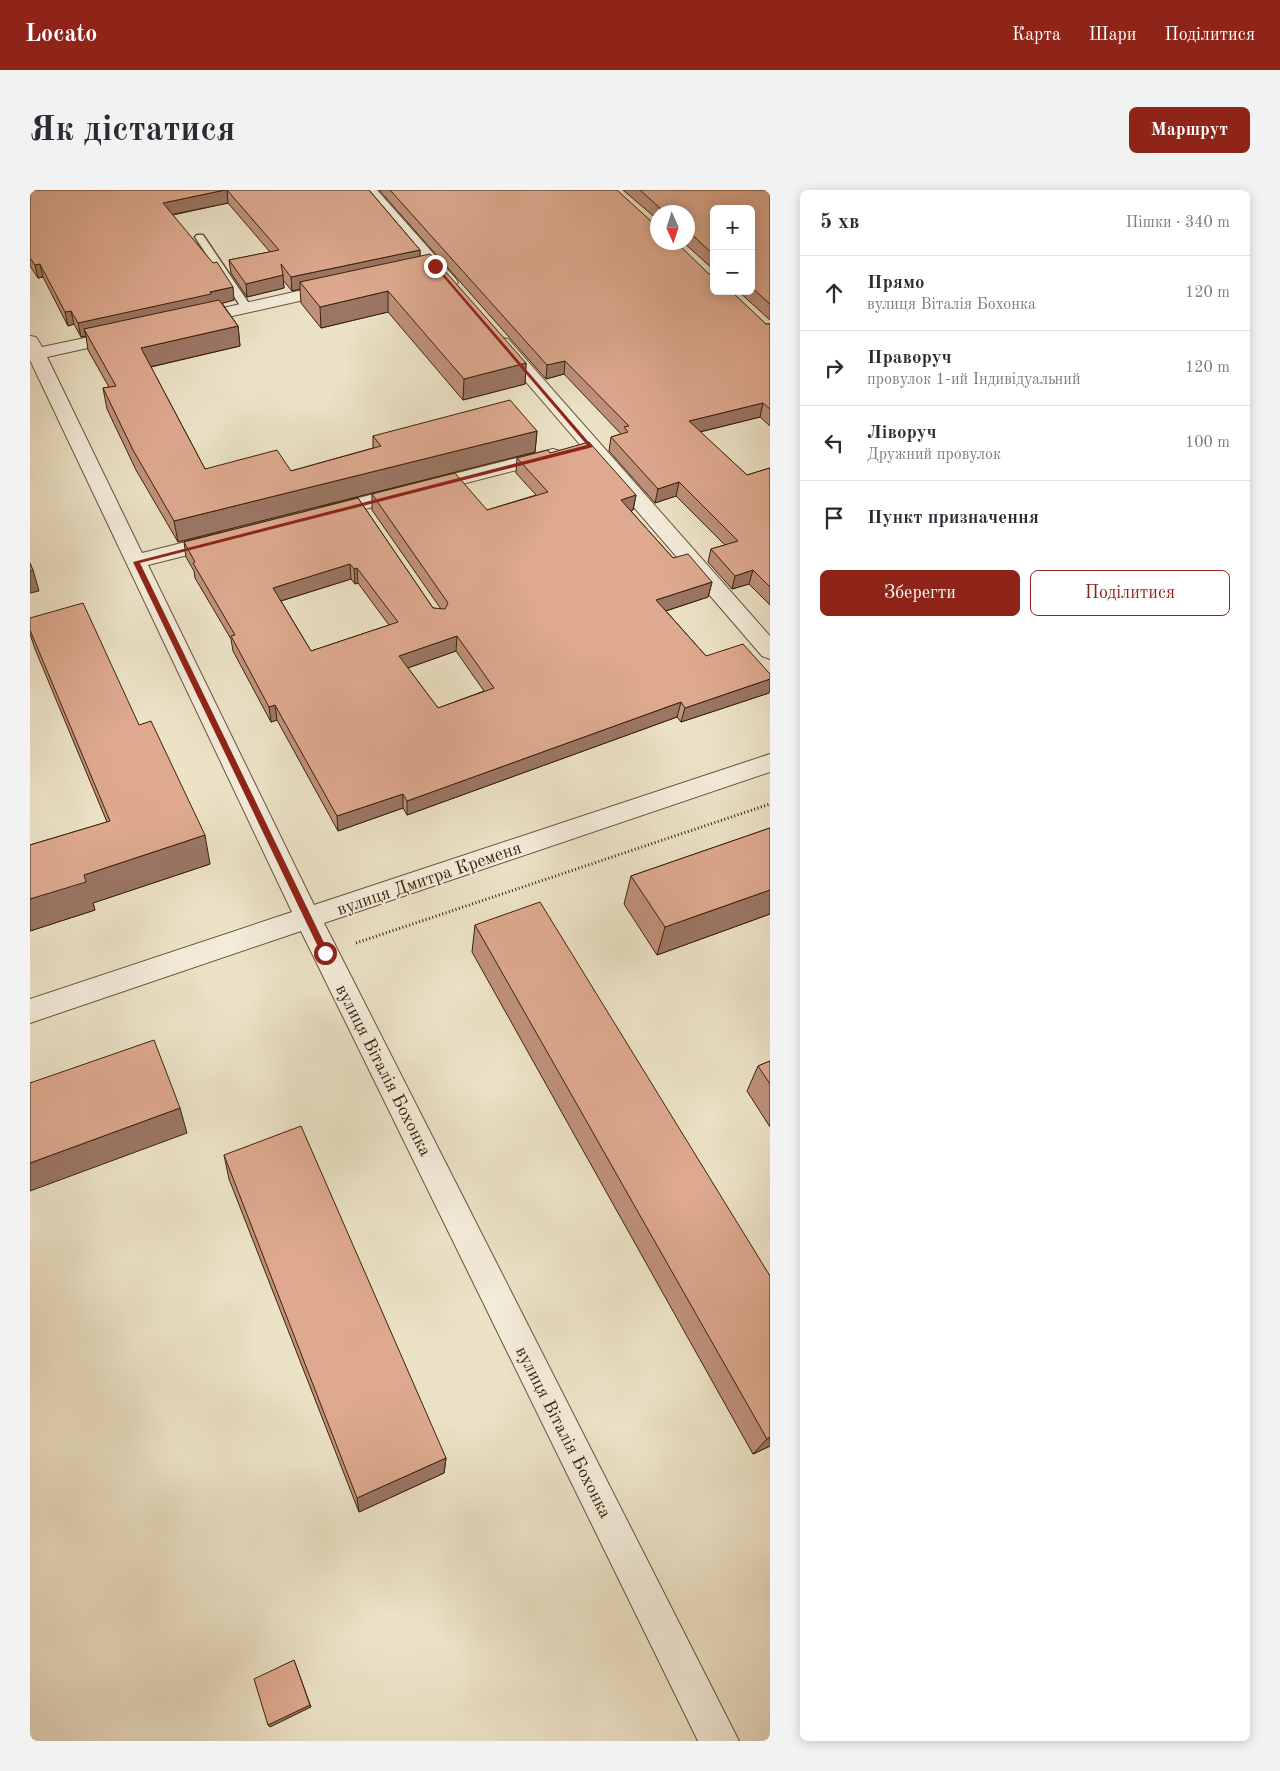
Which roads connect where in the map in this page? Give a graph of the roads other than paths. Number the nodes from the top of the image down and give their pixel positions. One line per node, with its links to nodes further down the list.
1 (368, 190): 4 (street)
2 (200, 237): 5 (lane)
3 (350, 285): 5 (street)
4 (461, 296)
5 (247, 308): 6 (street)
6 (170, 325)
7 (487, 326): 10 (street)
8 (142, 331): 9 (street)
9 (33, 348): 13 (street, вулиця Віталія Бохонка)
10 (591, 446): 11 (street); 14 (street)
11 (304, 518)
12 (239, 535): 13 (street)
13 (136, 562): 16 (street, вулиця Віталія Бохонка)
14 (770, 651)
15 (770, 763): 16 (street, вулиця Дмитра Кременя)
16 (308, 919): 17 (street, вулиця Дмитра Кременя); 18 (street, вулиця Віталія Бохонка)
17 (30, 1011)
18 (719, 1741)

